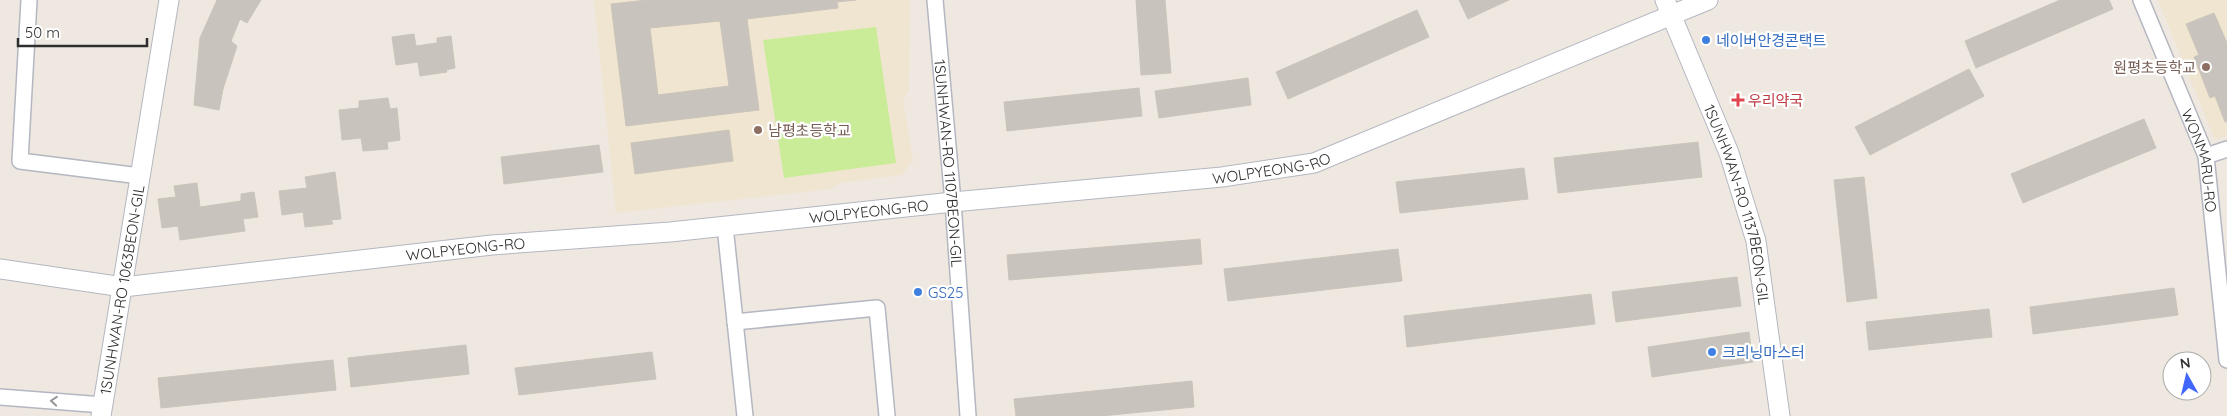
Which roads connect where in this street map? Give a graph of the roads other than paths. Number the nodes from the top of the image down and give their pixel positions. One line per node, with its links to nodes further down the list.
1 (30, 0): 9 (street, 1SUNHWAN-RO 1063BEON-GIL)
2 (169, 0): 9 (street, 1SUNHWAN-RO 1063BEON-GIL)
3 (935, 0): 10 (street, 1SUNHWAN-RO 1107BEON-GIL)
4 (1708, 0): 6 (street, WOLPYEONG-RO)
5 (2141, 0): 8 (street, WONMARU-RO)
6 (1669, 7): 10 (street, WOLPYEONG-RO); 22 (street, 1SUNHWAN-RO 1137BEON-GIL)
7 (2227, 149): 8 (street)
8 (2206, 156): 13 (street, WONMARU-RO)
9 (140, 176): 14 (street, 1SUNHWAN-RO 1063BEON-GIL)
10 (953, 202): 11 (street, WOLPYEONG-RO); 21 (street, 1SUNHWAN-RO 1107BEON-GIL)
11 (725, 226): 14 (street, WOLPYEONG-RO); 15 (street)
12 (0, 269): 14 (street, WOLPYEONG-RO)
13 (2223, 280): 16 (street, WONMARU-RO)
14 (123, 287): 18 (street, 1SUNHWAN-RO 1063BEON-GIL)
15 (735, 322): 19 (street); 20 (street)
16 (2227, 360)
17 (0, 397): 18 (street, 1SUNHWAN-RO 1063BEON-GIL, one-way to 17)
18 (102, 411)
19 (745, 416)
20 (888, 416)
21 (968, 416)
22 (1780, 416)

